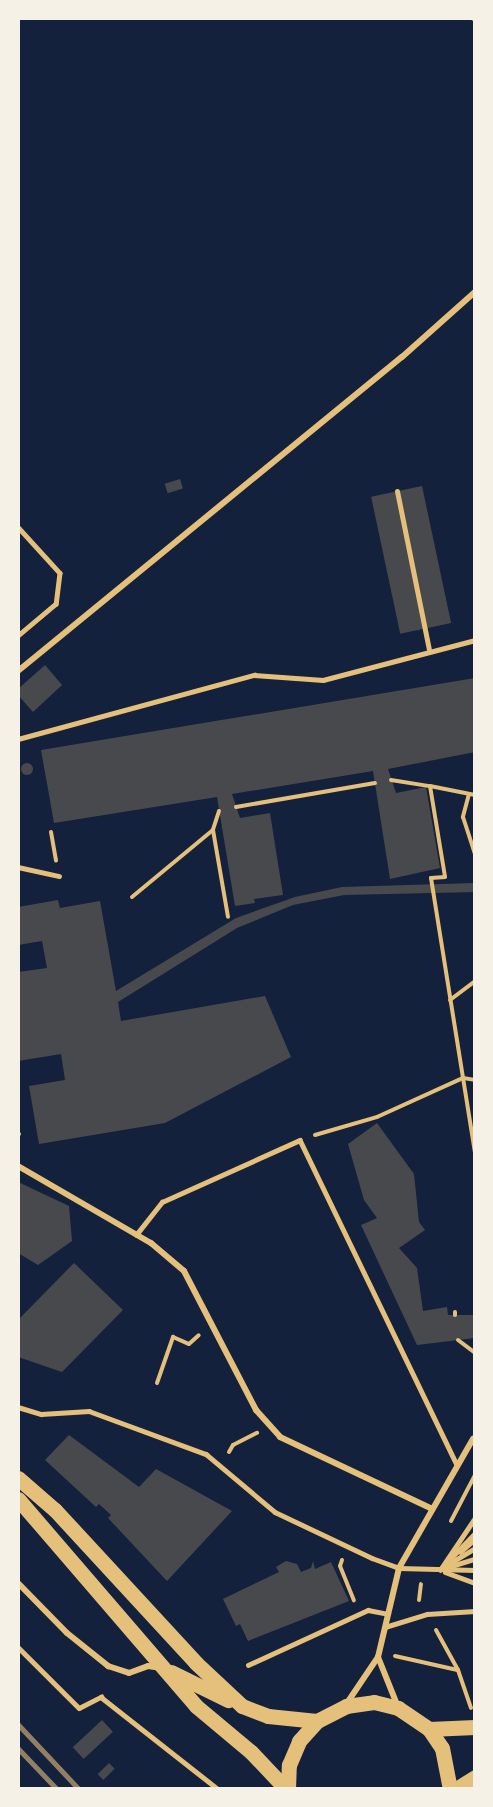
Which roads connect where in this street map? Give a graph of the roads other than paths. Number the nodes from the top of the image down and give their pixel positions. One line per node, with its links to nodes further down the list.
1 (475, 292): 7 (street)
2 (397, 491): 6 (street)
3 (18, 527): 4 (lane)
4 (18, 636)
5 (475, 640): 6 (lane)
6 (429, 649): 8 (lane)
7 (18, 671)
8 (18, 738)
9 (18, 867): 10 (lane)
10 (58, 876)
11 (18, 1166): 12 (street)
12 (136, 1235): 15 (lane); 18 (street)
13 (18, 1407): 24 (lane)
14 (474, 1437): 15 (street)
15 (458, 1465): 18 (street)
16 (18, 1478): 36 (main road)
17 (18, 1499): 35 (main road)
18 (432, 1509): 24 (street)
19 (475, 1518): 25 (lane)
20 (475, 1533): 25 (lane)
21 (475, 1539): 25 (lane)
22 (475, 1548): 25 (lane)
23 (475, 1559): 25 (lane)
24 (399, 1568): 25 (lane); 30 (street)
25 (440, 1570): 26 (lane); 28 (lane)
26 (475, 1570)
27 (18, 1583): 35 (street)
28 (475, 1583)
29 (475, 1611): 31 (lane)
30 (388, 1614): 31 (street); 34 (lane)
31 (385, 1628): 33 (street)
32 (18, 1647): 43 (lane)
33 (378, 1657): 37 (street); 38 (street)
34 (248, 1665)
35 (164, 1668): 36 (main road); 44 (main road)
36 (242, 1706): 39 (main road)
37 (346, 1706): 38 (main road); 39 (main road)
38 (398, 1708): 41 (main road)
39 (317, 1721): 44 (main road)
40 (475, 1727): 41 (main road)
41 (429, 1729): 45 (main road)
42 (475, 1777): 46 (main road)
43 (219, 1789)
44 (287, 1789)
45 (450, 1789)
46 (456, 1789)

